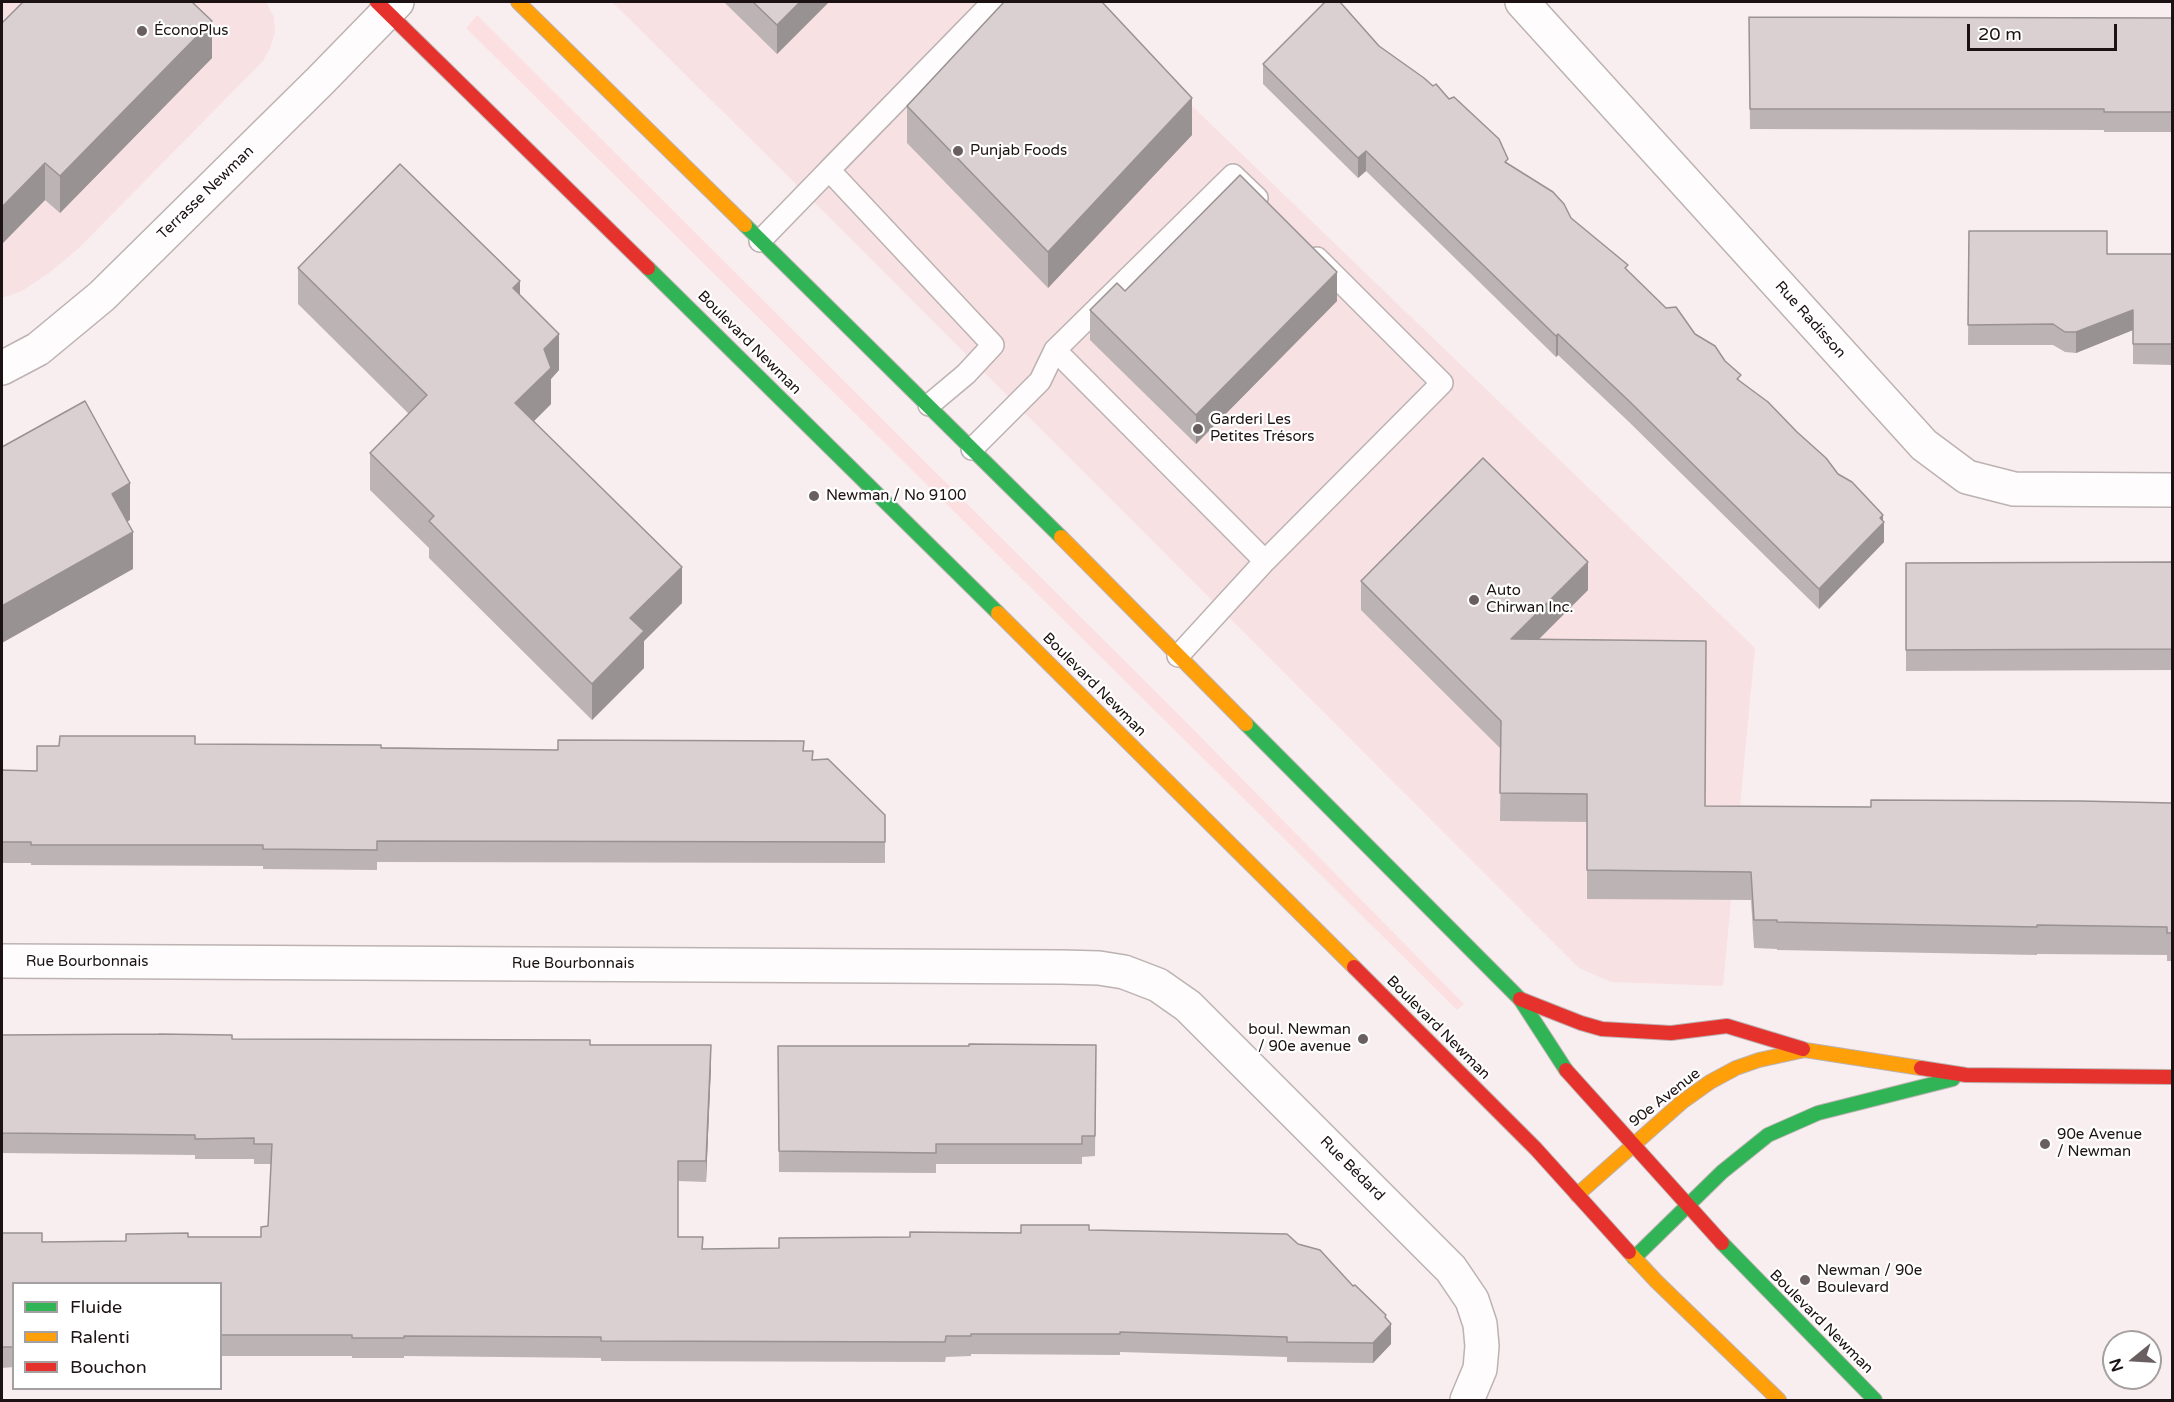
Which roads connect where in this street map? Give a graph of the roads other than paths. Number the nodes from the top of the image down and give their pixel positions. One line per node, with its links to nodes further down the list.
1 (518, 2): 7 (main road, Boulevard Newman)
2 (993, 2): 5 (lane)
3 (1522, 2): 13 (street, Rue Radisson)
4 (387, 5): 10 (street, Terrasse Newman); 23 (main road, Boulevard Newman)
5 (829, 170): 7 (lane); 11 (lane)
6 (1275, 216): 9 (lane)
7 (760, 241): 11 (main road, Boulevard Newman)
8 (1300, 241): 14 (lane)
9 (1055, 350): 12 (lane); 14 (lane)
10 (2, 368)
11 (929, 405): 12 (main road, Boulevard Newman)
12 (972, 449): 15 (main road, Boulevard Newman)
13 (2172, 490)
14 (1265, 561): 15 (lane)
15 (1178, 656): 18 (main road, Boulevard Newman)
16 (2, 962): 17 (street, Rue Bourbonnais)
17 (1144, 979): 26 (street, Rue Bédard)
18 (1520, 999): 19 (main road); 22 (main road, Boulevard Newman)
19 (1805, 1050): 20 (main road, 90e Avenue); 22 (main road, 90e Avenue)
20 (1966, 1075): 21 (main road, 90e Avenue); 24 (main road, 90e Avenue)
21 (2172, 1077)
22 (1632, 1144): 23 (main road, 90e Avenue); 24 (main road, Boulevard Newman)
23 (1577, 1194): 25 (main road, Boulevard Newman)
24 (1689, 1205): 25 (main road, 90e Avenue); 28 (main road, Boulevard Newman)
25 (1634, 1258): 27 (main road, Boulevard Newman)
26 (1467, 1401)
27 (1779, 1401)
28 (1875, 1401)

